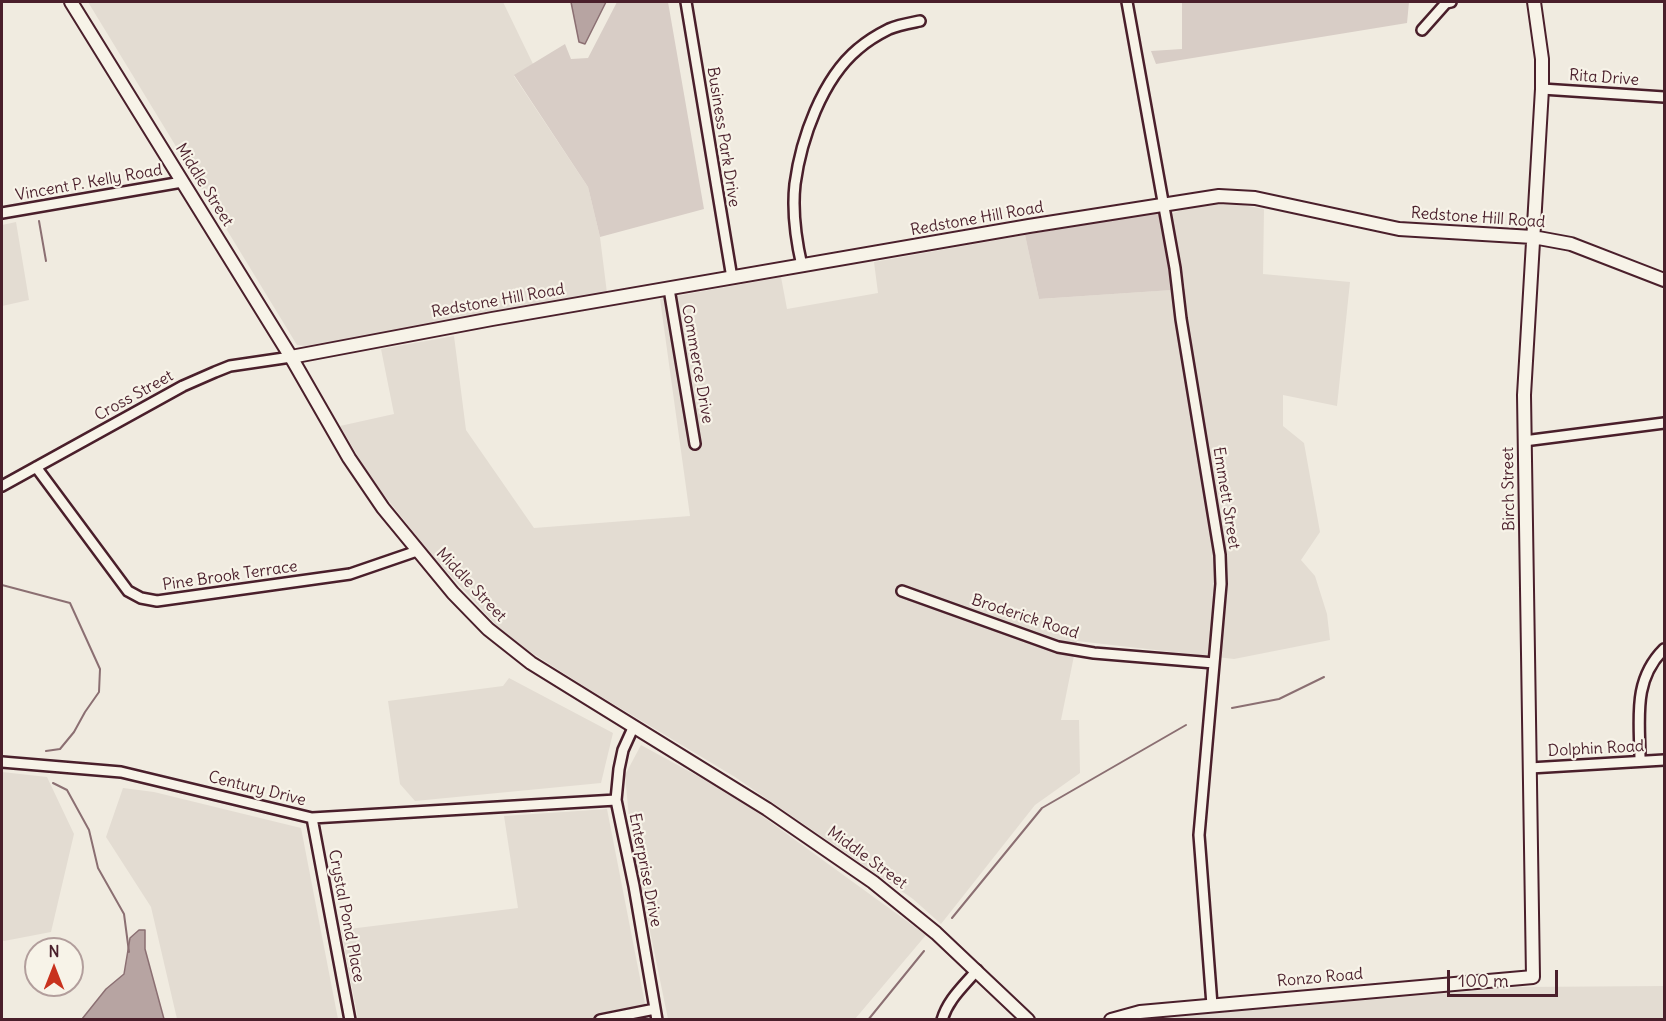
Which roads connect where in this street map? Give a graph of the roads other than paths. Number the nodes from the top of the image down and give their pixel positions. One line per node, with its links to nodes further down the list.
1 (71, 2): 10 (main road, Middle Street)
2 (686, 2): 15 (street, Business Park Drive)
3 (1127, 2): 11 (street, Emmett Street)
4 (1451, 2): 7 (street)
5 (1533, 2): 8 (main road, Birch Street)
6 (920, 21): 14 (street)
7 (1422, 30)
8 (1542, 89): 9 (street, Rita Drive); 13 (main road, Birch Street)
9 (1665, 97)
10 (182, 182): 12 (street, Vincent P. Kelly Road); 18 (main road, Middle Street)
11 (1164, 203): 13 (main road, Redstone Hill Road); 14 (main road, Redstone Hill Road); 27 (street, Emmett Street)
12 (2, 213)
13 (1533, 237): 16 (main road, Redstone Hill Road); 20 (main road, Birch Street)
14 (802, 266): 15 (main road, Redstone Hill Road)
15 (732, 278): 17 (main road, Redstone Hill Road)
16 (1665, 280)
17 (669, 289): 18 (main road, Redstone Hill Road); 21 (street, Commerce Drive)
18 (291, 357): 22 (street, Cross Street); 24 (main road, Middle Street)
19 (1665, 423): 20 (street)
20 (1524, 441): 32 (main road, Birch Street)
21 (695, 444)
22 (36, 467): 23 (street, Cross Street); 24 (street, Pine Brook Terrace)
23 (2, 486)
24 (417, 551): 28 (main road, Middle Street)
25 (902, 591): 27 (street, Broderick Road)
26 (1665, 649): 30 (street)
27 (1214, 663): 37 (street, Emmett Street)
28 (633, 728): 33 (street, Enterprise Drive); 35 (main road, Middle Street)
29 (1665, 760): 30 (street, Dolphin Road)
30 (1640, 761): 32 (street, Dolphin Road)
31 (2, 762): 34 (street, Century Drive)
32 (1530, 768): 36 (main road, Birch Street)
33 (616, 800): 34 (street, Century Drive); 38 (street, Enterprise Drive)
34 (312, 818): 39 (street, Crystal Pond Place)
35 (977, 970): 42 (street); 43 (main road, Middle Street)
36 (1533, 977): 37 (main road, Ronzo Road)
37 (1212, 1005): 44 (main road, Ronzo Road)
38 (655, 1009): 40 (street); 41 (street, Enterprise Drive)
39 (350, 1020)
40 (600, 1020)
41 (657, 1020)
42 (942, 1020)
43 (1028, 1020)
44 (1111, 1020)

